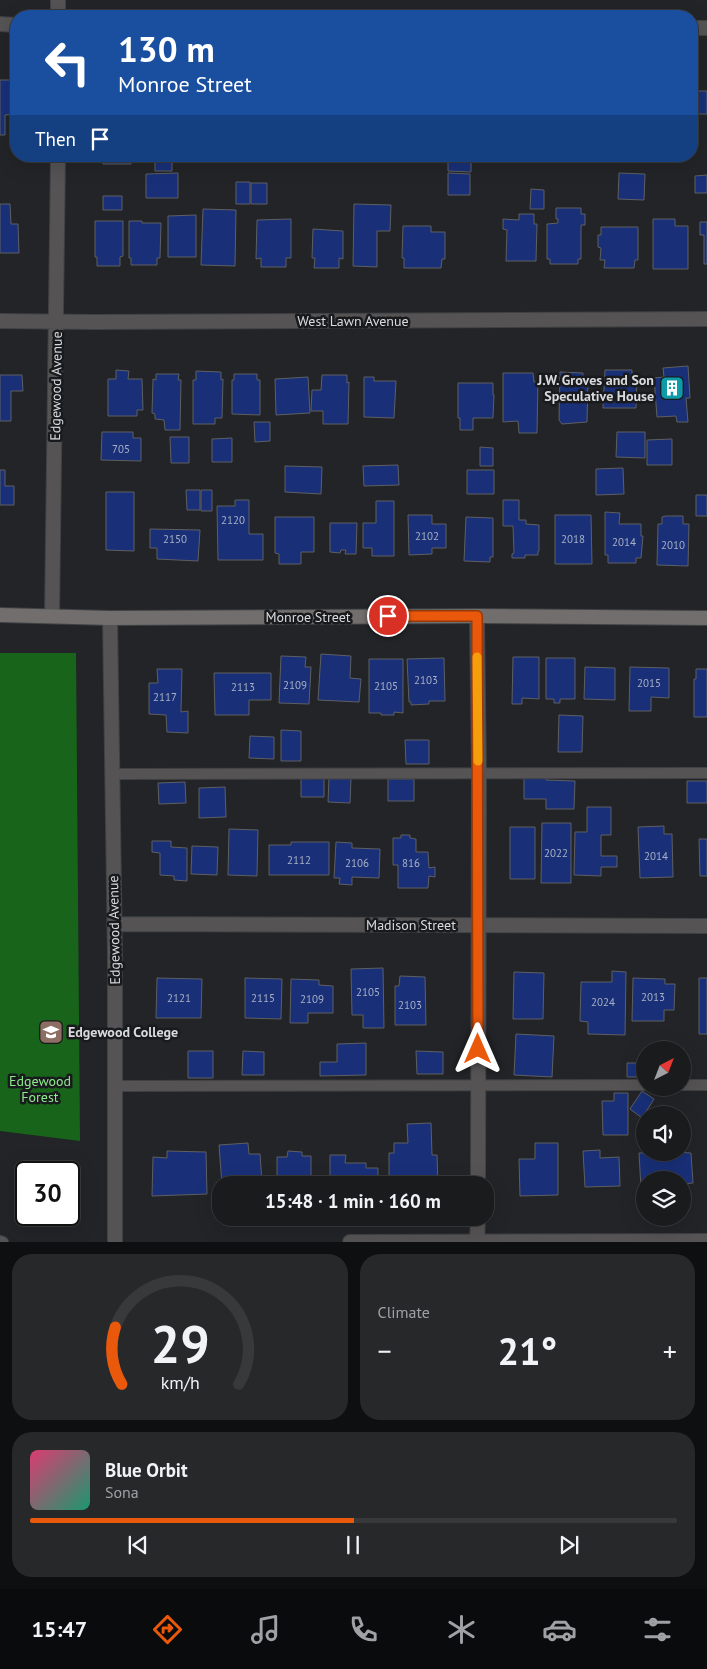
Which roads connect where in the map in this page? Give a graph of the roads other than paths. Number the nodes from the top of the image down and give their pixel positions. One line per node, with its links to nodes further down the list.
1 (58, 162): 4 (street, Edgewood Avenue)
2 (707, 319): 4 (street, West Lawn Avenue)
3 (0, 321): 4 (street, West Lawn Avenue)
4 (57, 321): 6 (street, Edgewood Avenue)
5 (0, 615): 6 (main road, Monroe Street)
6 (52, 616): 8 (main road, Monroe Street)
7 (477, 616): 8 (main road, Monroe Street); 9 (main road, Monroe Street); 10 (street)
8 (110, 618): 12 (street, Edgewood Avenue)
9 (707, 618)
10 (478, 773): 11 (lane); 12 (lane); 14 (street)
11 (707, 773)
12 (112, 774): 13 (street, Edgewood Avenue)
13 (114, 924): 14 (street, Madison Street); 20 (street, Edgewood Avenue)
14 (478, 925): 15 (street, Madison Street); 16 (street)
15 (707, 926)
16 (478, 1085): 17 (lane); 20 (lane); 21 (street)
17 (636, 1085)
18 (691, 1085): 19 (lane)
19 (707, 1085)
20 (116, 1086): 25 (street, Edgewood Avenue)
21 (478, 1176)
22 (478, 1226): 23 (street)
23 (478, 1241): 24 (street); 26 (street)
24 (707, 1241)
25 (115, 1242)
26 (350, 1242)

